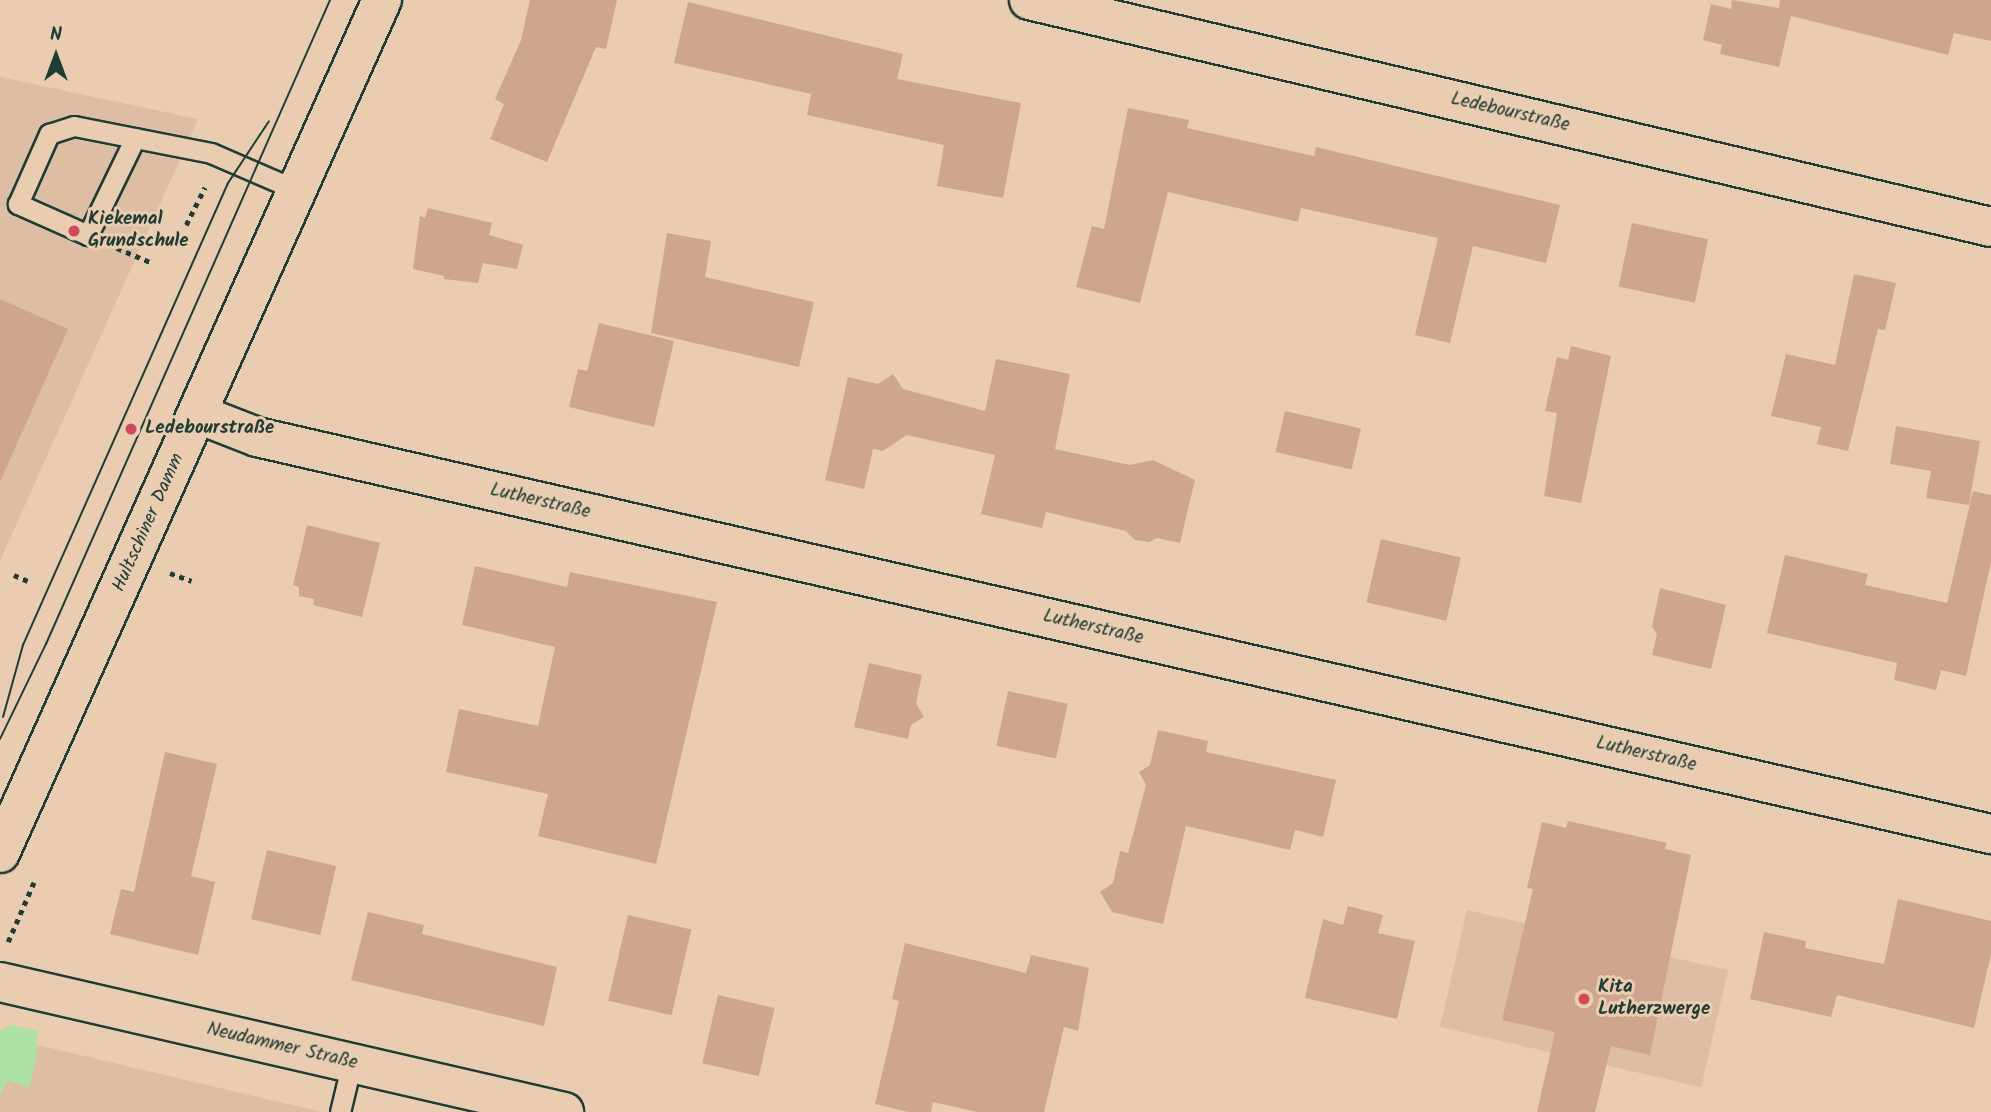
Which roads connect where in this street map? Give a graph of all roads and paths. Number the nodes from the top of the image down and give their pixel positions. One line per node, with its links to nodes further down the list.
1 (382, 0): 5 (street, Hultschiner Damm)
2 (1029, 0): 7 (street, Ledebourstraße)
3 (135, 138): 3 (lane); 5 (lane)
4 (205, 186): 6 (path)
5 (299, 191): 8 (street, Hultschiner Damm)
6 (186, 225)
7 (1991, 227)
8 (198, 414): 13 (street, Lutherstraße); 14 (street, Hultschiner Damm)
9 (159, 569): 12 (path)
10 (14, 575): 11 (path)
11 (28, 581)
12 (192, 581)
13 (1991, 834)
14 (0, 853)
15 (0, 982): 16 (street, Neudammer Straße)
16 (352, 1062): 17 (lane); 18 (street, Neudammer Straße)
17 (340, 1112)
18 (564, 1112)

